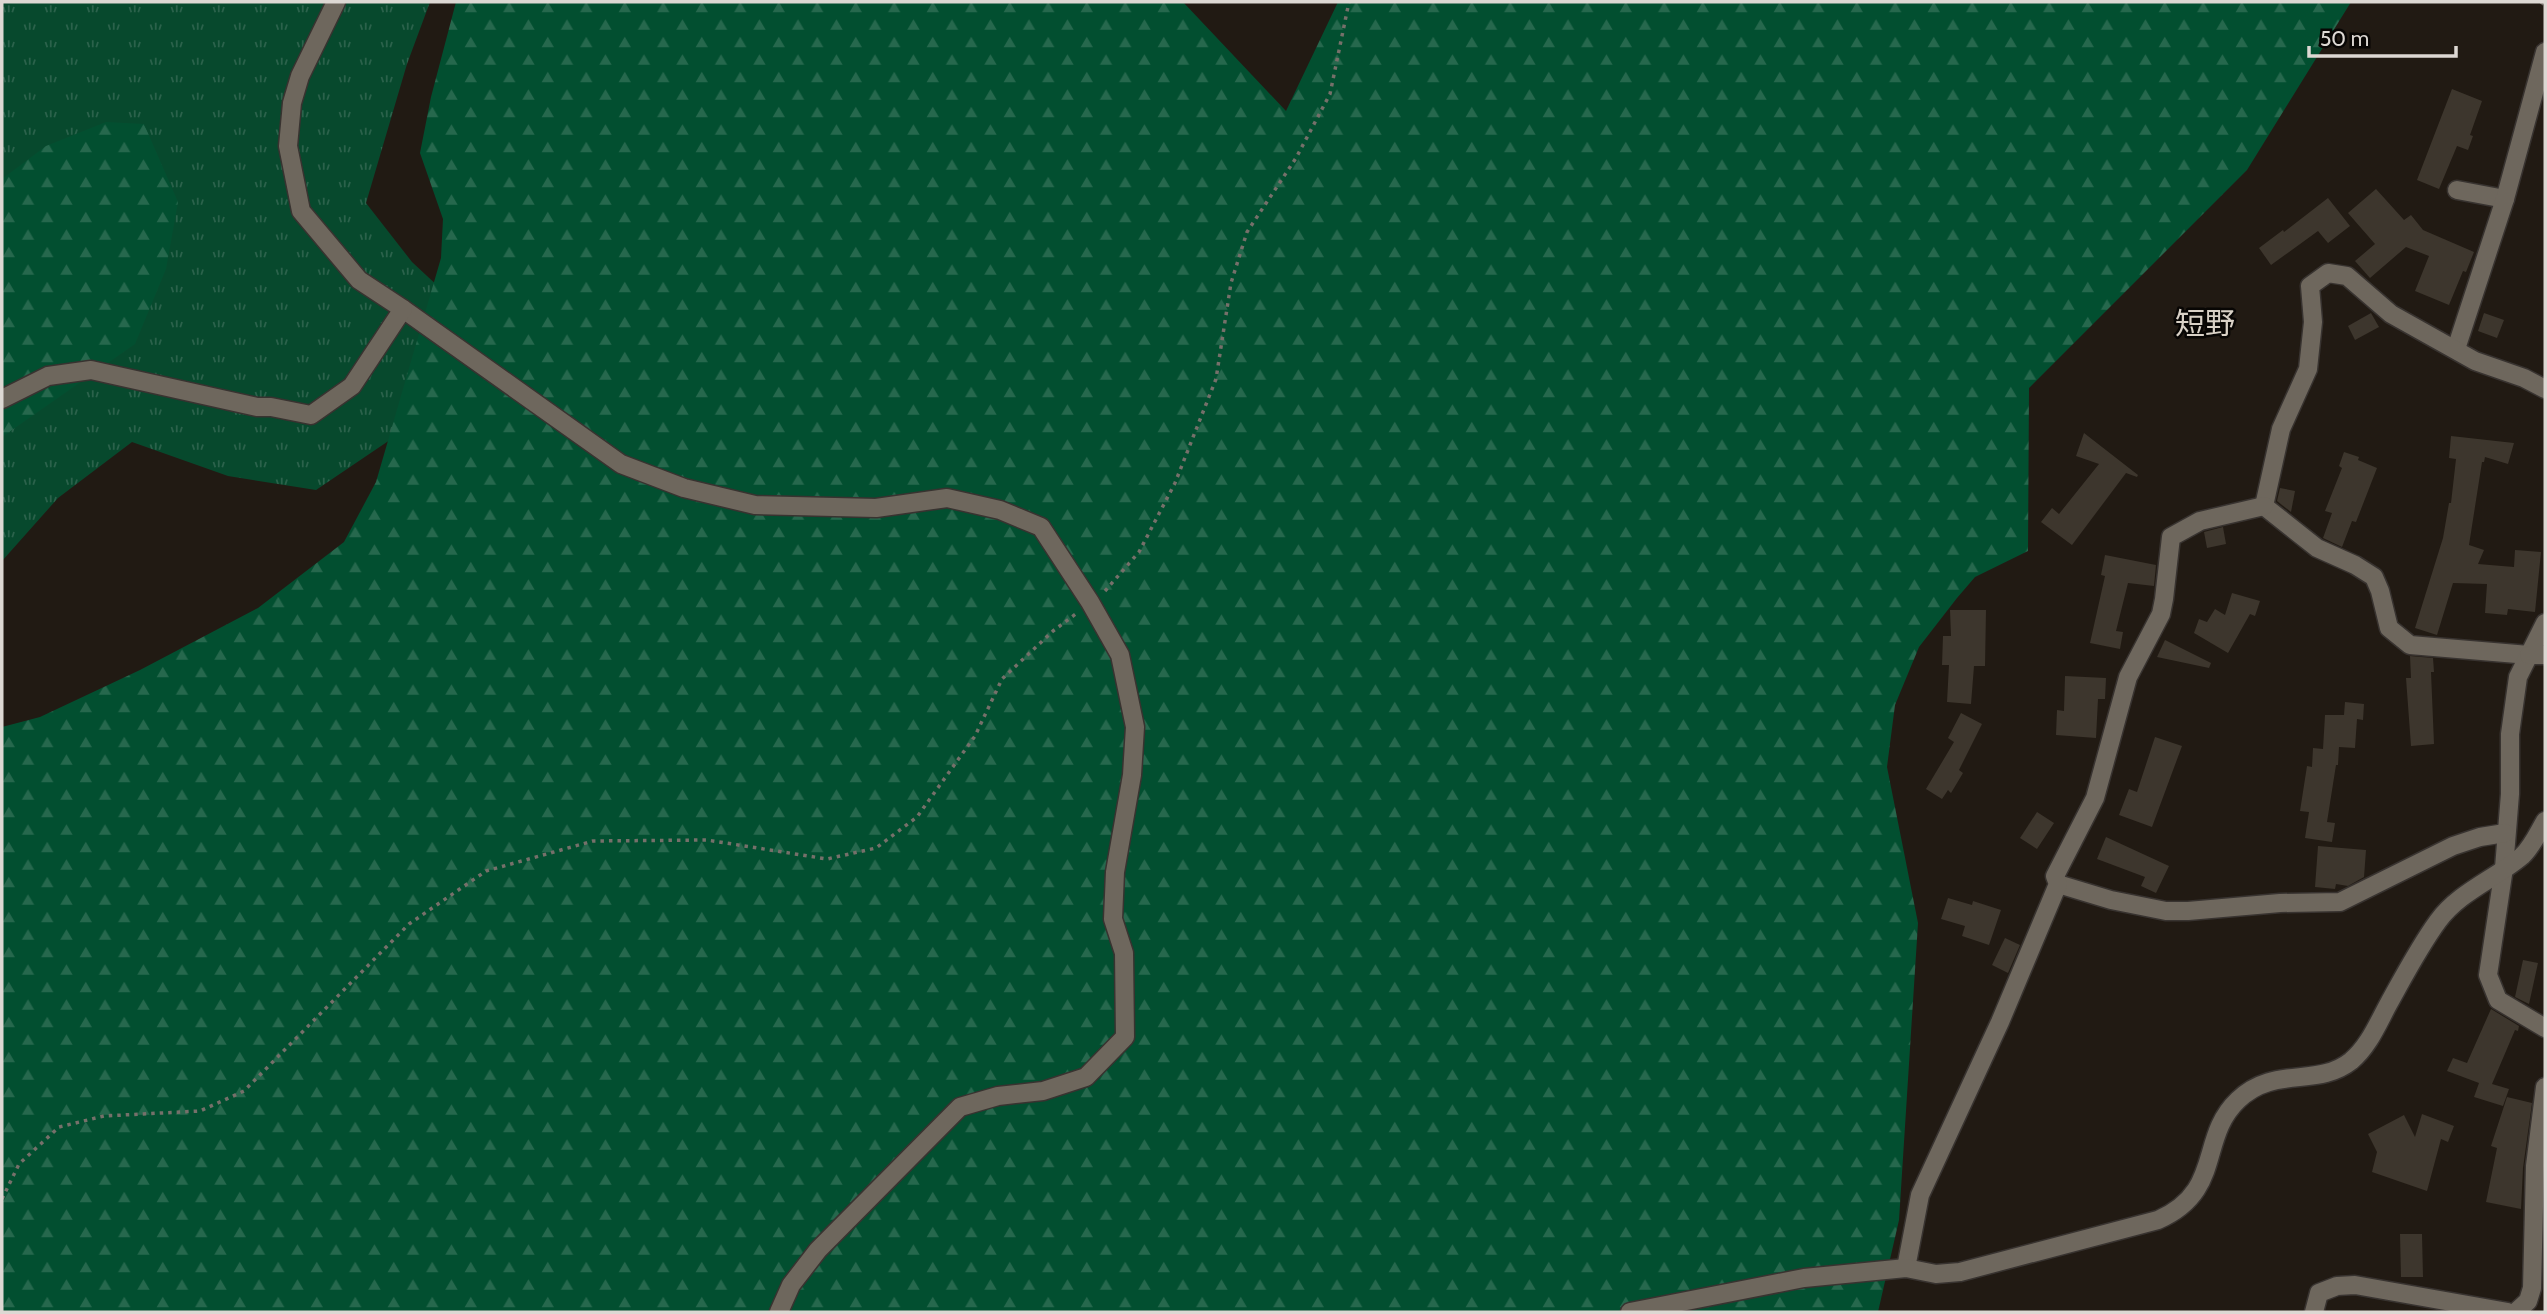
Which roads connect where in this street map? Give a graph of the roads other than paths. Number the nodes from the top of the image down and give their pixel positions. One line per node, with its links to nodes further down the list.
1 (336, 2): 5 (street)
2 (2545, 52): 4 (street)
3 (2457, 190): 4 (street)
4 (2505, 199): 6 (street)
5 (403, 309): 8 (street); 19 (street)
6 (2456, 349): 7 (street); 9 (street)
7 (2545, 389)
8 (2, 399)
9 (2264, 506): 11 (street); 15 (street)
10 (2545, 623): 11 (street)
11 (2537, 655): 13 (street)
12 (2545, 821): 14 (street)
13 (2505, 832): 14 (street); 15 (street)
14 (2504, 868): 16 (street); 18 (street)
15 (2058, 884): 18 (street)
16 (2545, 1028)
17 (2545, 1087): 23 (street)
18 (1906, 1268): 20 (street)
19 (779, 1312)
20 (1630, 1312)
21 (2314, 1312): 22 (street)
22 (2508, 1312)
23 (2516, 1312)

